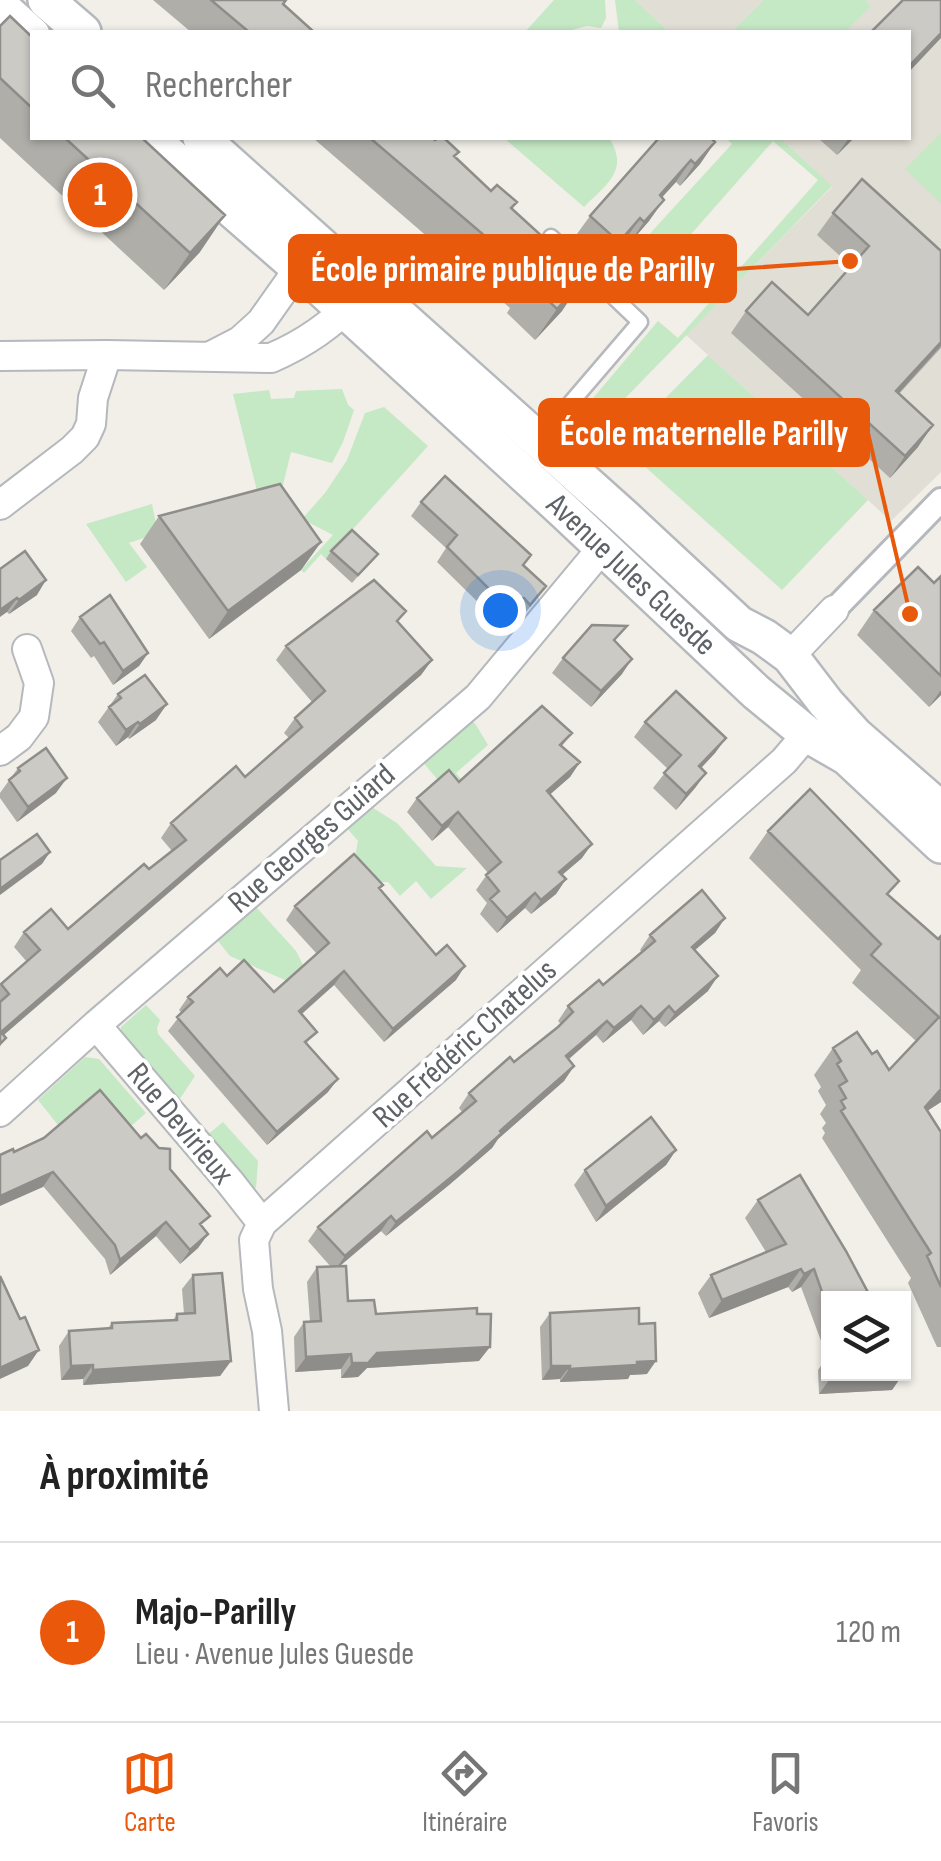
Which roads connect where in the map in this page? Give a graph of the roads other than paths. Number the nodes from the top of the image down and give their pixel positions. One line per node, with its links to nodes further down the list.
1 (46, 0): 3 (street)
2 (0, 6): 4 (street)
3 (81, 30)
4 (30, 33)
5 (153, 140): 8 (street, Avenue Jules Guesde)
6 (203, 140): 8 (street, Avenue Jules Guesde)
7 (551, 237): 13 (lane)
8 (308, 255): 9 (street, Avenue Jules Guesde); 12 (street)
9 (356, 299): 12 (street); 13 (street, Avenue Jules Guesde); 16 (street, Avenue Jules Guesde)
10 (107, 354): 11 (street); 12 (street); 15 (street)
11 (0, 356)
12 (211, 356)
13 (538, 442): 19 (street, Avenue Jules Guesde)
14 (941, 500): 17 (street)
15 (0, 505)
16 (604, 547): 20 (street, Avenue Jules Guesde); 24 (street, Rue Georges Guiard)
17 (834, 610): 19 (street)
18 (27, 650): 21 (street)
19 (790, 656): 22 (street, Avenue Jules Guesde)
20 (806, 734): 23 (street, Avenue Jules Guesde); 26 (street, Rue Frédéric Chatelus)
21 (0, 751)
22 (941, 810)
23 (941, 845)
24 (96, 1025): 25 (street, Rue Georges Guiard); 26 (street, Rue Devirieux)
25 (0, 1112)
26 (262, 1224): 27 (street)
27 (274, 1411)

